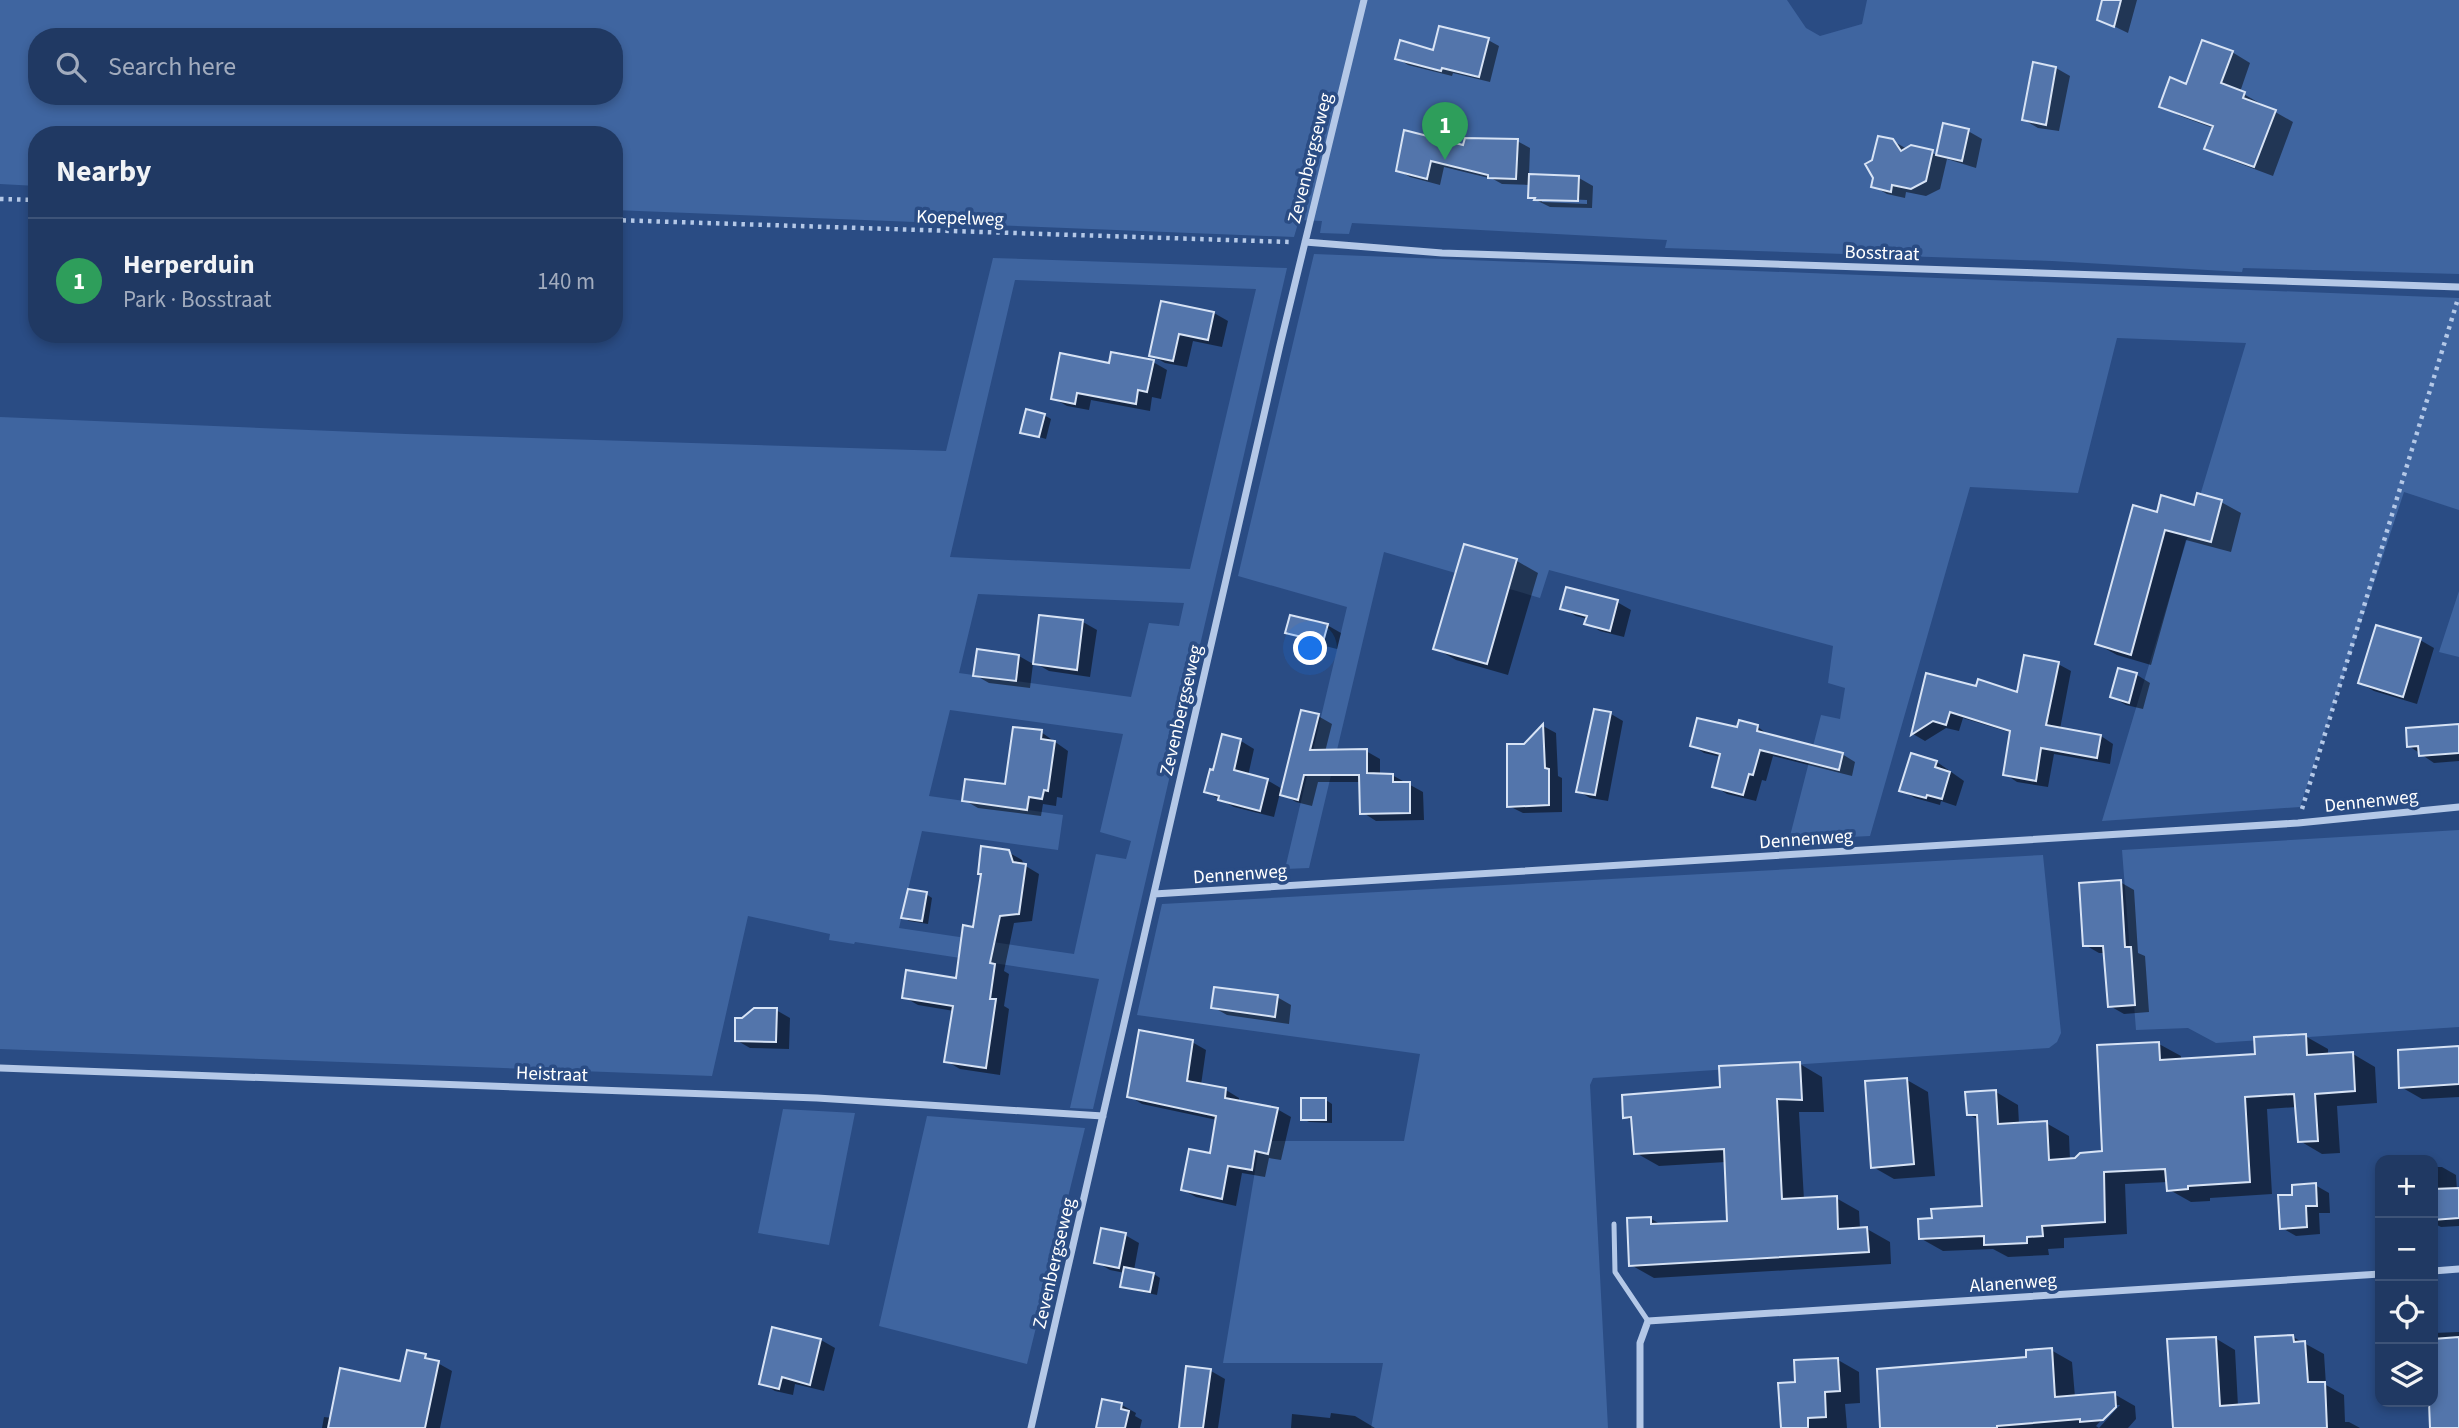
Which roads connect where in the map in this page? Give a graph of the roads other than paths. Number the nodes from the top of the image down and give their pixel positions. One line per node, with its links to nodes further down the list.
1 (1364, 0): 2 (street, Zevenbergseweg)
2 (1305, 242): 3 (street, Bosstraat); 5 (street, Zevenbergseweg)
3 (2459, 287)
4 (2459, 807): 5 (street, Dennenweg)
5 (1154, 894): 7 (street, Zevenbergseweg)
6 (0, 1068): 7 (street, Heistraat)
7 (1103, 1115): 13 (street, Zevenbergseweg)
8 (1614, 1224): 12 (lane)
9 (2459, 1269): 10 (street)
10 (2438, 1271)
11 (2375, 1274): 12 (street, Alanenweg)
12 (1648, 1321): 14 (street)
13 (1031, 1428)
14 (1640, 1428)

